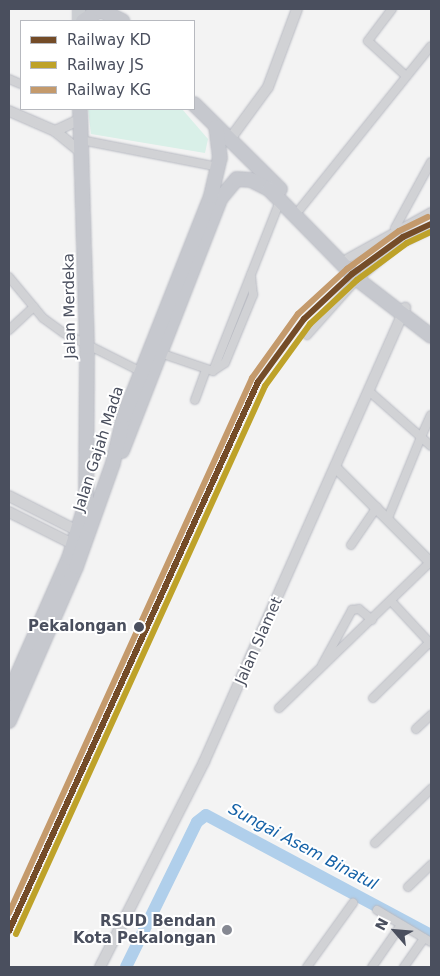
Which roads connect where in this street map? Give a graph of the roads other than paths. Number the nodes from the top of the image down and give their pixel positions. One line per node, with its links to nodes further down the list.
1 (297, 9): 12 (street)
2 (392, 9): 6 (street)
3 (119, 16): 4 (highway)
4 (85, 20)
5 (431, 46): 6 (street)
6 (405, 75): 17 (street)
7 (195, 105): 10 (highway)
8 (9, 111): 11 (street)
9 (80, 114): 11 (street); 13 (highway, Jalan Merdeka)
10 (216, 127): 12 (highway); 15 (highway, Jalan Gajah Mada)
11 (54, 131): 13 (street)
12 (230, 139): 17 (highway)
13 (81, 146): 15 (street); 30 (highway, Jalan Merdeka)
14 (431, 162): 20 (street)
15 (219, 167): 19 (highway, Jalan Gajah Mada)
16 (280, 201): 19 (highway); 23 (highway); 32 (street)
17 (300, 209): 22 (highway)
18 (431, 212): 20 (street)
19 (207, 219): 31 (highway); 33 (highway, Jalan Gajah Mada)
20 (395, 228): 22 (street)
21 (431, 229): 23 (street)
22 (348, 258): 23 (highway)
23 (361, 276): 26 (highway); 29 (street)
24 (9, 277): 25 (street)
25 (34, 307): 27 (street); 30 (street)
26 (403, 312): 28 (highway); 34 (street, Jalan Slamet)
27 (9, 330)
28 (431, 332)
29 (307, 335)
30 (87, 346): 33 (street); 39 (highway, Jalan Merdeka)
31 (160, 353): 32 (street); 40 (highway)
32 (209, 371): 35 (street)
33 (142, 372): 40 (highway, Jalan Gajah Mada)
34 (370, 392): 37 (street); 41 (street, Jalan Slamet)
35 (195, 400)
36 (431, 414): 37 (street)
37 (421, 438): 38 (street); 46 (street)
38 (431, 446)
39 (88, 463): 40 (highway); 43 (highway, Jalan Merdeka)
40 (112, 468): 47 (highway, Jalan Gajah Mada)
41 (336, 468): 44 (street); 69 (street, Jalan Slamet)
42 (9, 496): 47 (street)
43 (86, 503): 47 (highway, Jalan Gajah Mada)
44 (376, 507): 46 (street); 48 (street)
45 (9, 512): 47 (street)
46 (388, 518): 49 (street)
47 (81, 540): 54 (highway, Jalan Gajah Mada)
48 (351, 545)
49 (431, 562): 50 (street)
50 (391, 601): 51 (street); 52 (street)
51 (372, 620): 53 (street); 53 (street)
52 (431, 643): 56 (street)
53 (319, 671): 57 (street)
54 (18, 674): 55 (highway, Jalan Gajah Mada); 59 (highway, Jalan Gajah Mada)
55 (9, 694)
56 (373, 698)
57 (279, 708)
58 (431, 715): 60 (street)
59 (9, 721)
60 (416, 729)
61 (431, 789): 62 (street)
62 (375, 842)
63 (431, 865): 64 (street)
64 (408, 887)
65 (353, 903): 70 (street)
66 (377, 910): 67 (street)
67 (401, 925): 68 (street); 71 (street)
68 (428, 940): 72 (street)
69 (100, 967)
70 (307, 967)
71 (372, 967)
72 (404, 967)

